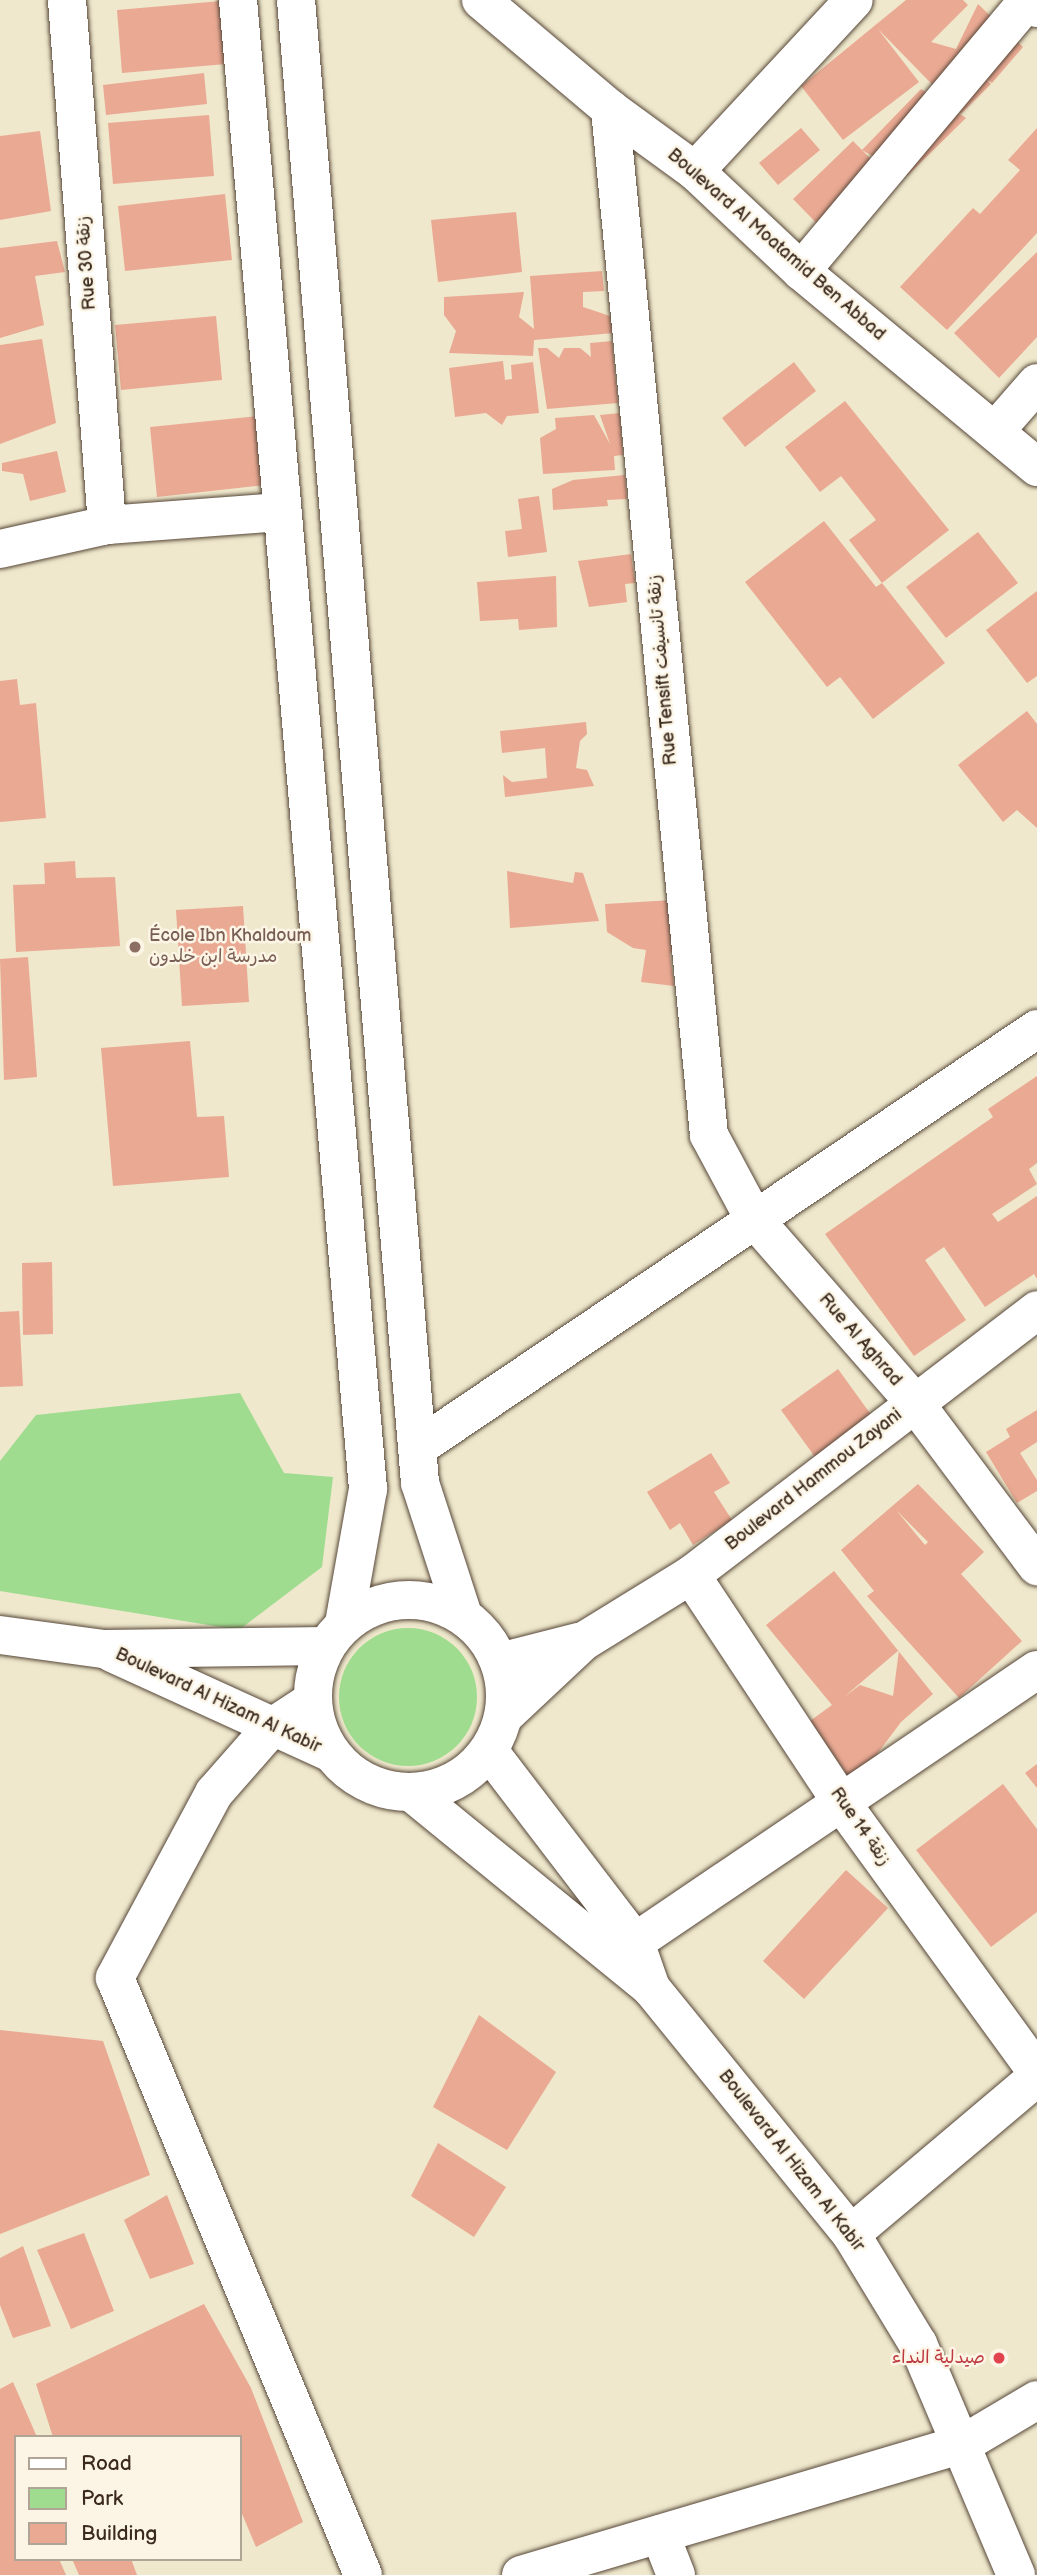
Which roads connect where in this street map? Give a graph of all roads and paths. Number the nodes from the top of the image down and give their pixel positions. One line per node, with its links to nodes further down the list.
1 (67, 0): 15 (street, Rue 30 زنقة)
2 (238, 0): 14 (street)
3 (296, 0): 21 (street)
4 (481, 0): 8 (street, Boulevard Al Moatamid Ben Abbad)
5 (854, 0): 9 (street)
6 (1028, 0): 7 (street); 10 (street)
7 (1037, 8)
8 (610, 109): 9 (street, Boulevard Al Moatamid Ben Abbad); 18 (street, Rue Tensift زنقة تانسيفت)
9 (695, 171): 10 (street, Boulevard Al Moatamid Ben Abbad)
10 (801, 271): 12 (street, Boulevard Al Moatamid Ben Abbad)
11 (1037, 383): 12 (street)
12 (996, 430): 13 (street, Boulevard Al Moatamid Ben Abbad)
13 (1037, 467)
14 (281, 512): 15 (street); 26 (street)
15 (107, 525): 16 (street)
16 (0, 549)
17 (1037, 1029): 18 (street)
18 (754, 1219): 20 (street, Rue Al Aghrad); 21 (street)
19 (1037, 1310): 20 (street, Boulevard Hammou Zayani)
20 (915, 1403): 22 (street, Rue Al Aghrad); 23 (street, Boulevard Hammou Zayani)
21 (421, 1446): 24 (street)
22 (1037, 1566)
23 (691, 1575): 27 (street, Boulevard Hammou Zayani); 37 (street, Rue 14 زنقة)
24 (463, 1615): 26 (street); 29 (street)
25 (0, 1635): 28 (street, Boulevard Al Hizam Al Kabir)
26 (335, 1635): 28 (street, Boulevard Al Hizam Al Kabir); 31 (street)
27 (584, 1641): 29 (street); 32 (street)
28 (104, 1649): 33 (street, Boulevard Al Hizam Al Kabir)
29 (500, 1662): 32 (street)
30 (1037, 1670): 37 (street)
31 (312, 1701): 33 (street); 35 (street)
32 (504, 1716): 34 (street)
33 (272, 1727): 35 (street, Boulevard Al Hizam Al Kabir); 46 (street)
34 (489, 1751): 36 (street); 38 (street, Boulevard Al Hizam Al Kabir)
35 (331, 1753): 36 (street)
36 (411, 1792): 39 (street, Boulevard Al Hizam Al Kabir)
37 (844, 1805): 38 (street); 41 (street, Rue 14 زنقة)
38 (635, 1942): 39 (street); 40 (street, Boulevard Al Hizam Al Kabir)
39 (593, 1945): 40 (street, Boulevard Al Hizam Al Kabir)
40 (651, 1988): 42 (street, Boulevard Al Hizam Al Kabir)
41 (1037, 2075): 42 (street)
42 (851, 2234): 44 (street, Boulevard Al Hizam Al Kabir)
43 (1037, 2400): 44 (street)
44 (963, 2444): 45 (street); 49 (street, Boulevard Al Hizam Al Kabir)
45 (660, 2534): 47 (street); 48 (street)
46 (363, 2575)
47 (521, 2575)
48 (676, 2575)
49 (1016, 2575)

